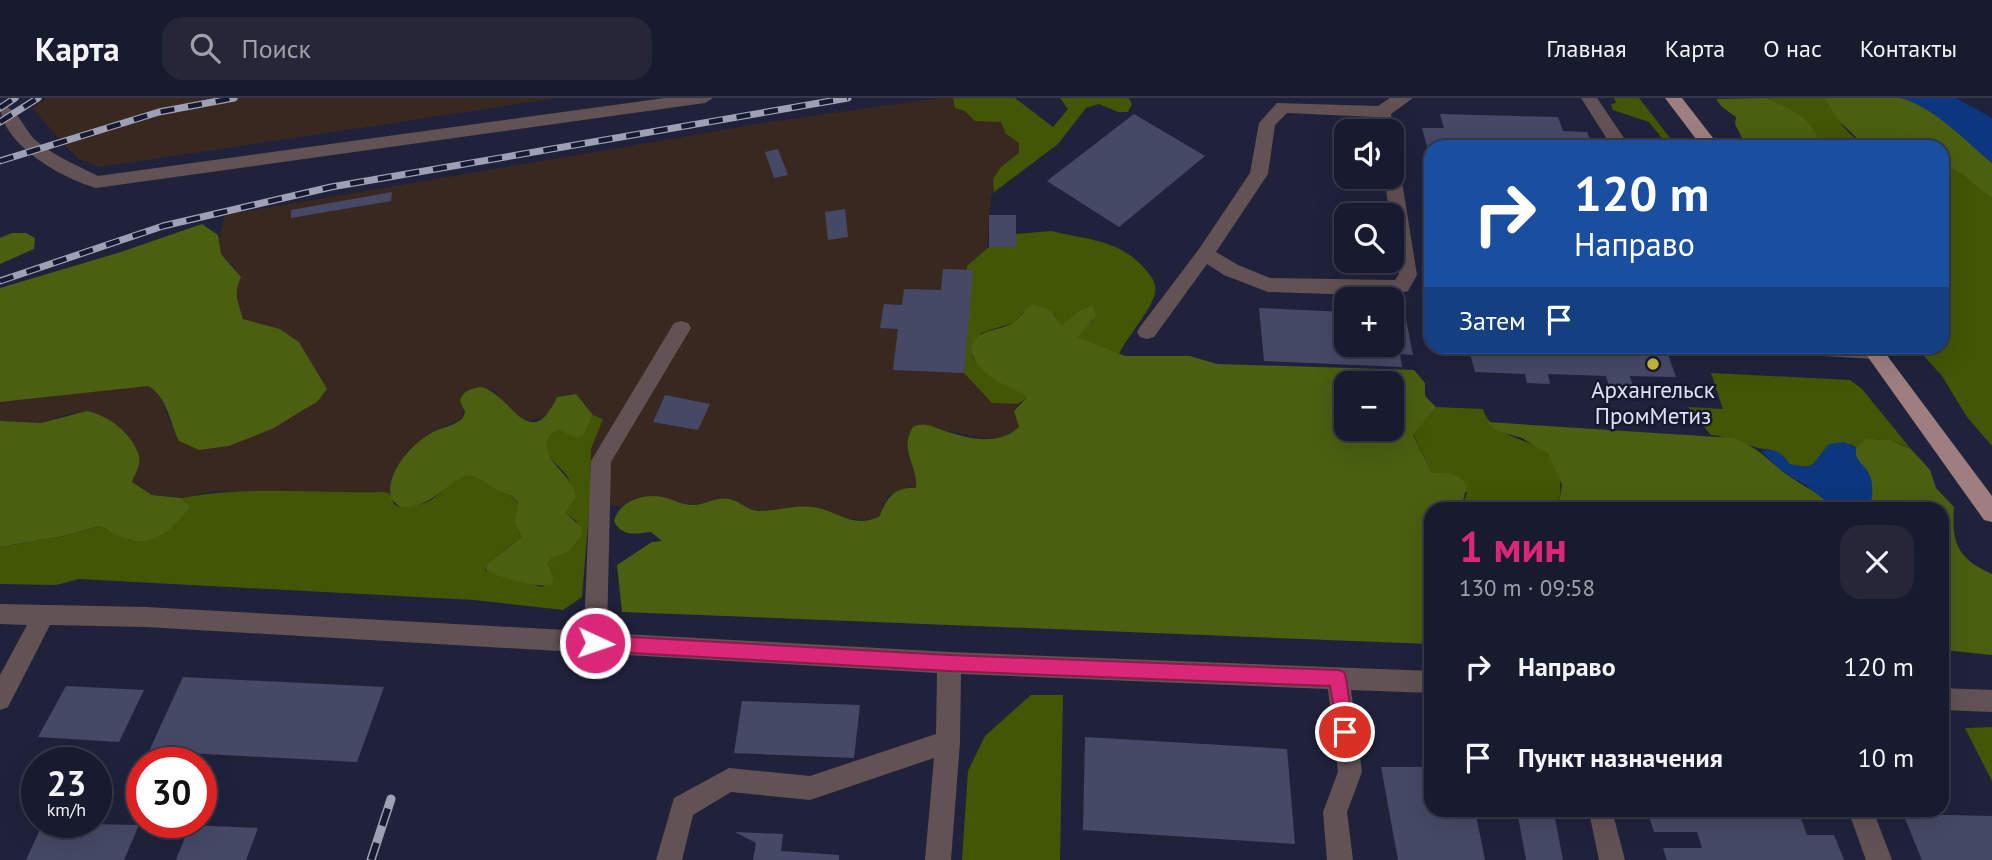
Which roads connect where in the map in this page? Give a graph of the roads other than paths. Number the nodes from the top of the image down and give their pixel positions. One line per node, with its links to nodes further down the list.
1 (1405, 98): 6 (street)
2 (1589, 98): 8 (street)
3 (1673, 98): 9 (main road)
4 (696, 99): 5 (street)
5 (0, 110)
6 (1382, 112): 7 (street); 11 (street)
7 (1383, 119)
8 (1616, 140)
9 (1706, 140)
10 (1394, 189): 11 (street)
11 (1205, 254): 13 (street)
12 (681, 328): 18 (street)
13 (1147, 332)
14 (1875, 354): 15 (main road)
15 (1992, 513)
16 (0, 614): 17 (street)
17 (44, 615): 18 (street); 22 (street)
18 (595, 643): 19 (street)
19 (949, 663): 20 (street); 25 (street)
20 (1338, 678): 21 (street); 30 (street)
21 (1424, 681)
22 (0, 699)
23 (1949, 699): 24 (street)
24 (1992, 701)
25 (948, 742): 28 (street); 29 (street)
26 (1602, 817): 31 (street)
27 (1863, 817): 32 (street)
28 (669, 860)
29 (938, 860)
30 (1340, 860)
31 (1612, 860)
32 (1879, 860)

